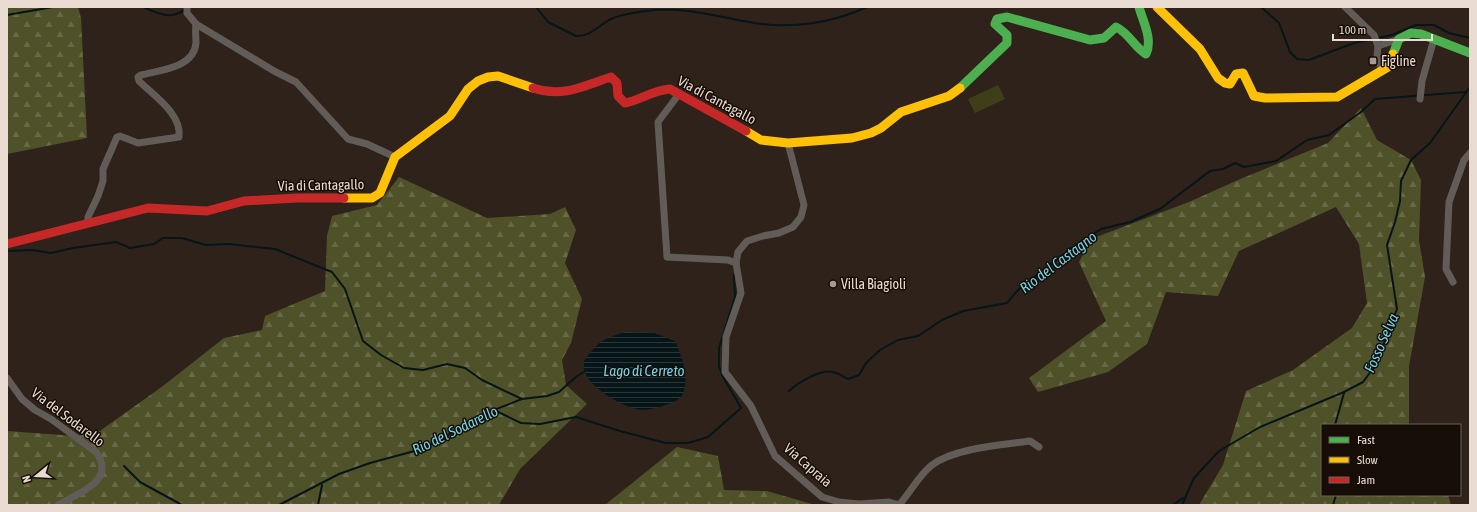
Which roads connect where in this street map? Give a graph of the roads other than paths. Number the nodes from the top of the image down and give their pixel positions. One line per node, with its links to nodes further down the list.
1 (187, 7): 5 (street)
2 (1139, 7): 13 (street, Via di Cantagallo)
3 (1157, 7): 10 (street)
4 (1345, 7): 8 (street)
5 (196, 24): 15 (street); 16 (street)
6 (1399, 39): 7 (street); 8 (street); 10 (street)
7 (1434, 39): 9 (street); 12 (street)
8 (1377, 44): 10 (street)
9 (1470, 53)
10 (1382, 70)
11 (679, 94): 13 (street, Via di Cantagallo); 15 (street, Via di Cantagallo); 18 (street)
12 (1421, 95)
13 (788, 143): 18 (street)
14 (1470, 153): 19 (street)
15 (395, 158): 16 (street, Via di Cantagallo)
16 (88, 223): 17 (street, Via di Cantagallo)
17 (7, 244)
18 (736, 263): 23 (street, Via Capraia)
19 (1453, 282)
20 (7, 378): 22 (street, Via del Sodarello)
21 (1039, 447): 23 (street)
22 (58, 505)
23 (899, 505)

